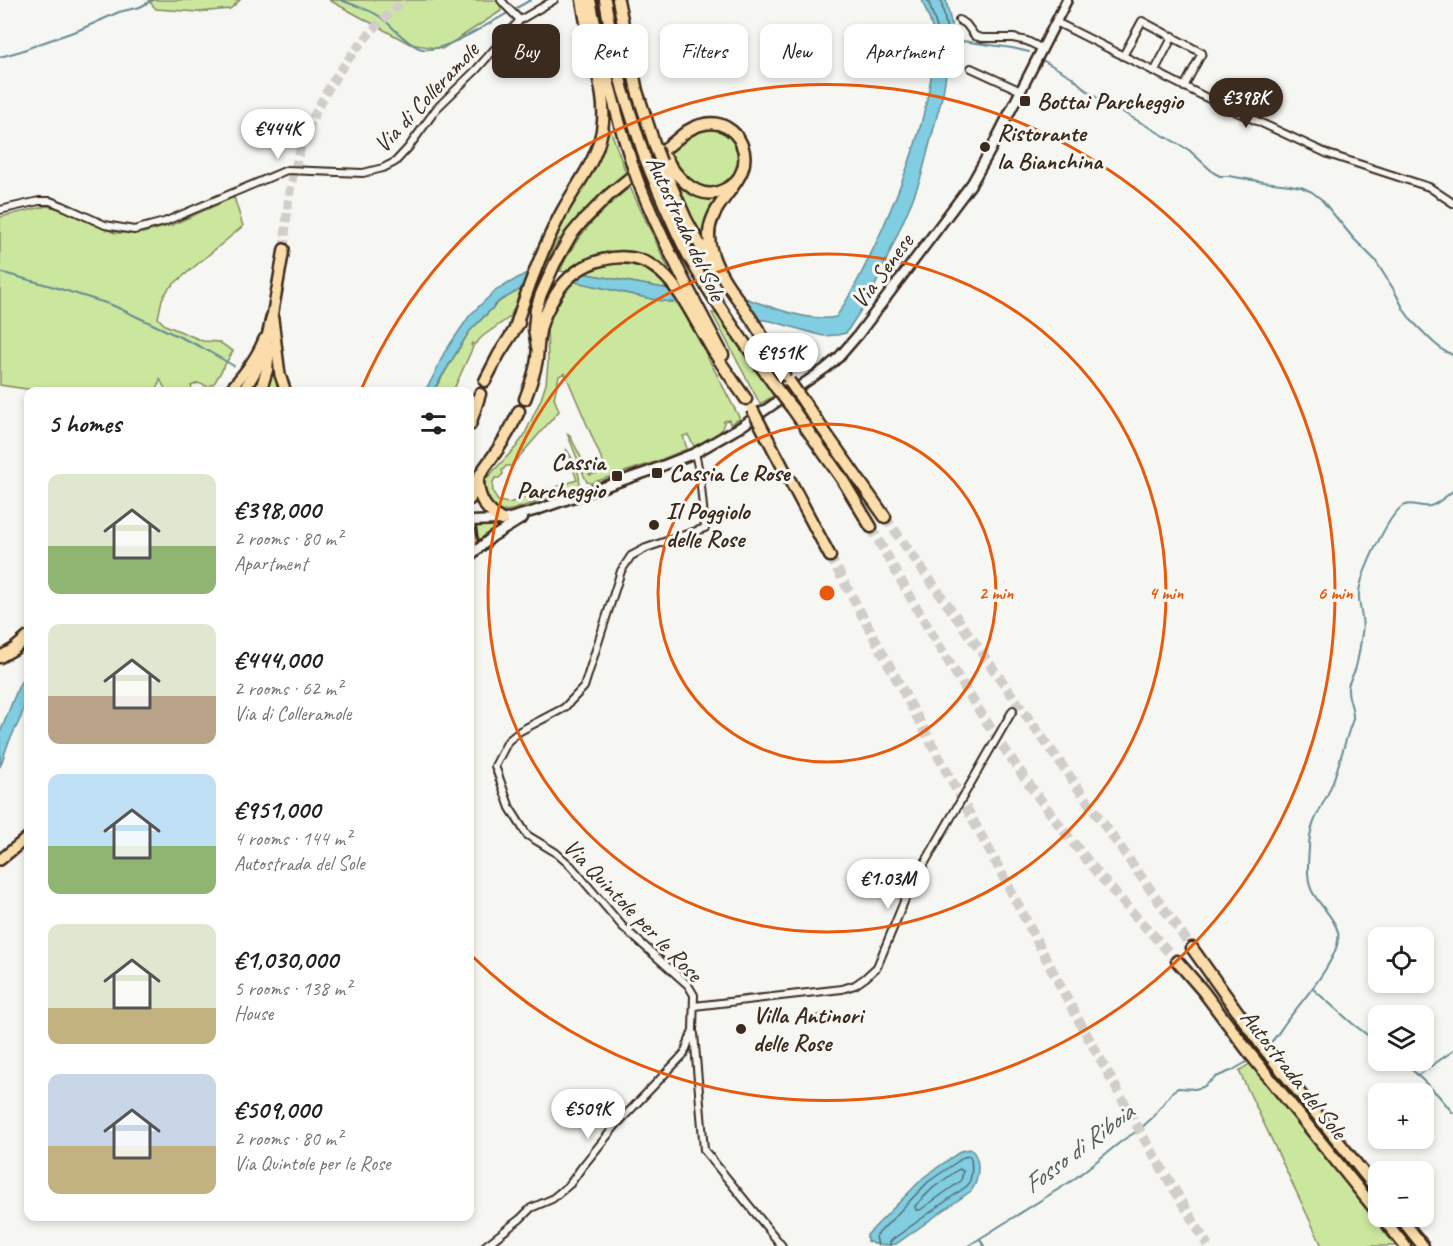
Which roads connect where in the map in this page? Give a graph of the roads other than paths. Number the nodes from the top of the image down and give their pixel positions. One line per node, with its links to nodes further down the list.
1 (501, 0): 8 (street)
2 (554, 0): 8 (street, Via di Colleramole)
3 (582, 0): 27 (highway)
4 (590, 0): 25 (highway, Autostrada del Sole, bridge)
5 (605, 0): 45 (highway, Autostrada del Sole, bridge)
6 (618, 0): 18 (highway, Autostrada del Sole, bridge)
7 (1067, 0): 10 (main road, Via Senese)
8 (520, 20): 21 (street, Via di Colleramole)
9 (959, 20): 12 (street)
10 (1056, 22): 12 (main road, Via Senese); 13 (street)
11 (1173, 36): 13 (street); 15 (street); 16 (street)
12 (1043, 49): 17 (main road, Via Senese)
13 (1123, 56): 15 (street)
14 (971, 68): 17 (street)
15 (1154, 72): 16 (street)
16 (1184, 87): 20 (street)
17 (1021, 91): 38 (main road, Via Senese)
18 (663, 160): 19 (highway); 23 (highway, Autostrada del Sole)
19 (736, 183): 23 (highway); 24 (highway)
20 (1453, 203)
21 (0, 210)
22 (284, 249): 26 (main road)
23 (726, 287): 42 (highway, bridge)
24 (533, 310): 27 (highway); 28 (highway)
25 (697, 314): 28 (highway); 47 (highway, Autostrada del Sole, bridge)
26 (272, 317): 30 (main road); 31 (highway); 32 (highway); 33 (main road)
27 (515, 328): 29 (highway)
28 (537, 347): 35 (highway)
29 (485, 381)
30 (232, 387)
31 (246, 387)
32 (262, 387)
33 (284, 387)
34 (480, 394): 37 (highway)
35 (525, 399)
36 (519, 411): 39 (highway)
37 (474, 413)
38 (695, 453): 41 (main road, Via Senese); 57 (street, Via Quintole per le Rose)
39 (478, 474): 40 (highway); 44 (highway)
40 (474, 482)
41 (534, 511): 44 (main road, Via Senese); 46 (main road, Via Senese)
42 (885, 517)
43 (474, 520): 44 (main road, Via Senese)
44 (502, 520)
45 (871, 527)
46 (474, 551)
47 (830, 556)
48 (24, 640): 49 (highway)
49 (14, 649): 50 (highway); 51 (highway)
50 (0, 657)
51 (0, 664)
52 (1013, 710): 57 (street)
53 (24, 840): 54 (main road)
54 (0, 860)
55 (1191, 948): 59 (highway, Autostrada del Sole)
56 (1177, 961): 60 (highway, Autostrada del Sole)
57 (694, 1006): 58 (street, Via Quintole per le Rose)
58 (693, 1030): 63 (street, Via Quintole per le Rose); 64 (street)
59 (1368, 1179)
60 (1368, 1200)
61 (1390, 1227): 65 (highway, Autostrada del Sole)
62 (1409, 1227): 66 (highway)
63 (485, 1246)
64 (782, 1246)
65 (1405, 1246)
66 (1424, 1246)

